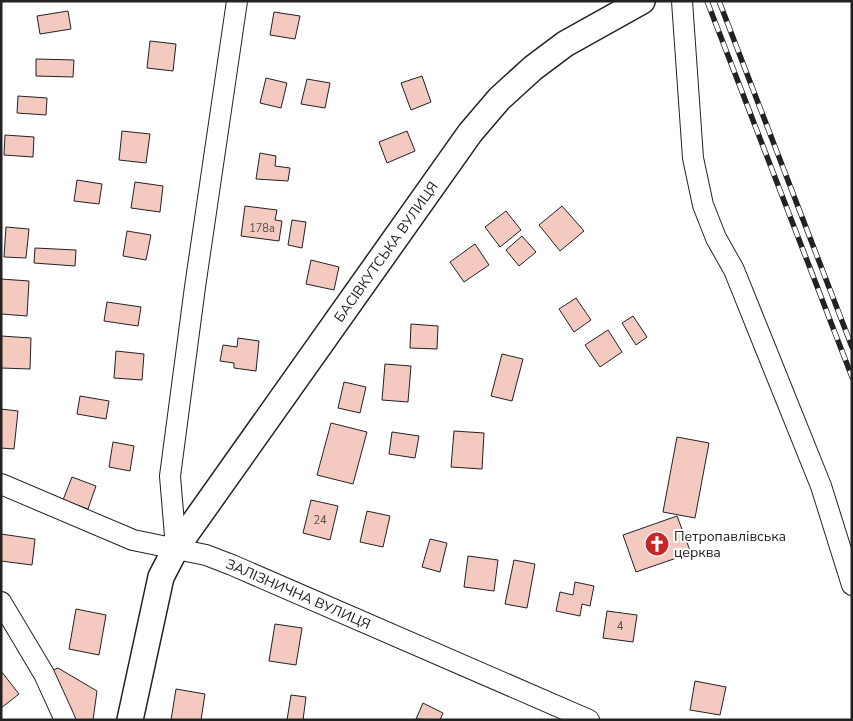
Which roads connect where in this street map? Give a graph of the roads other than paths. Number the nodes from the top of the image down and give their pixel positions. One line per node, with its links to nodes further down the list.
1 (237, 1): 5 (street)
2 (642, 1): 5 (main road, БАСІВКУТСЬКА ВУЛИЦЯ)
3 (682, 1): 6 (street)
4 (1, 484): 5 (street, ЗАЛІЗНИЧНА ВУЛИЦЯ)
5 (176, 548): 9 (main road, БАСІВКУТСЬКА ВУЛИЦЯ); 10 (street, ЗАЛІЗНИЧНА ВУЛИЦЯ)
6 (852, 585)
7 (1, 602): 8 (street)
8 (65, 720)
9 (130, 720)
10 (589, 720)

